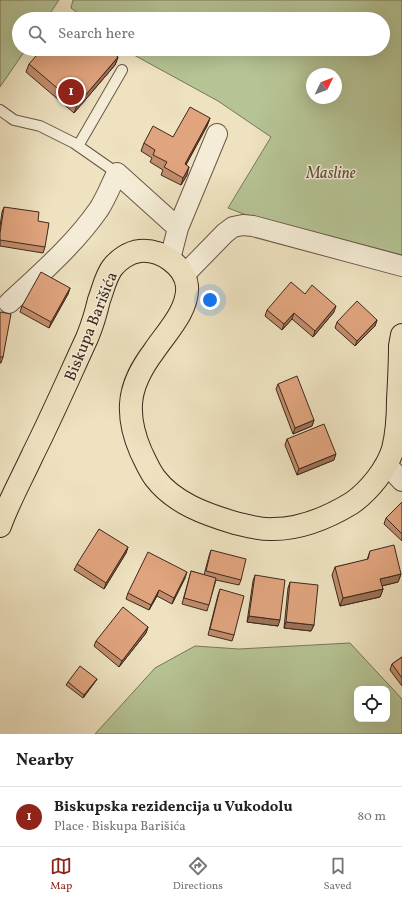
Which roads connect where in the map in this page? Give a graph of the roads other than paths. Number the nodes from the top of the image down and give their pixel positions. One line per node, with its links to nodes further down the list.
1 (122, 70): 4 (lane)
2 (0, 110): 4 (lane)
3 (217, 134): 6 (street)
4 (78, 146): 5 (lane)
5 (117, 173): 6 (street); 10 (street)
6 (178, 228): 7 (street)
7 (170, 259): 9 (main road, Biskupa Barišića); 14 (main road, Biskupa Barišića)
8 (402, 266): 9 (street)
9 (184, 275): 12 (main road)
10 (8, 303)
11 (402, 335): 12 (main road)
12 (386, 464): 13 (street)
13 (402, 481)
14 (0, 526)

